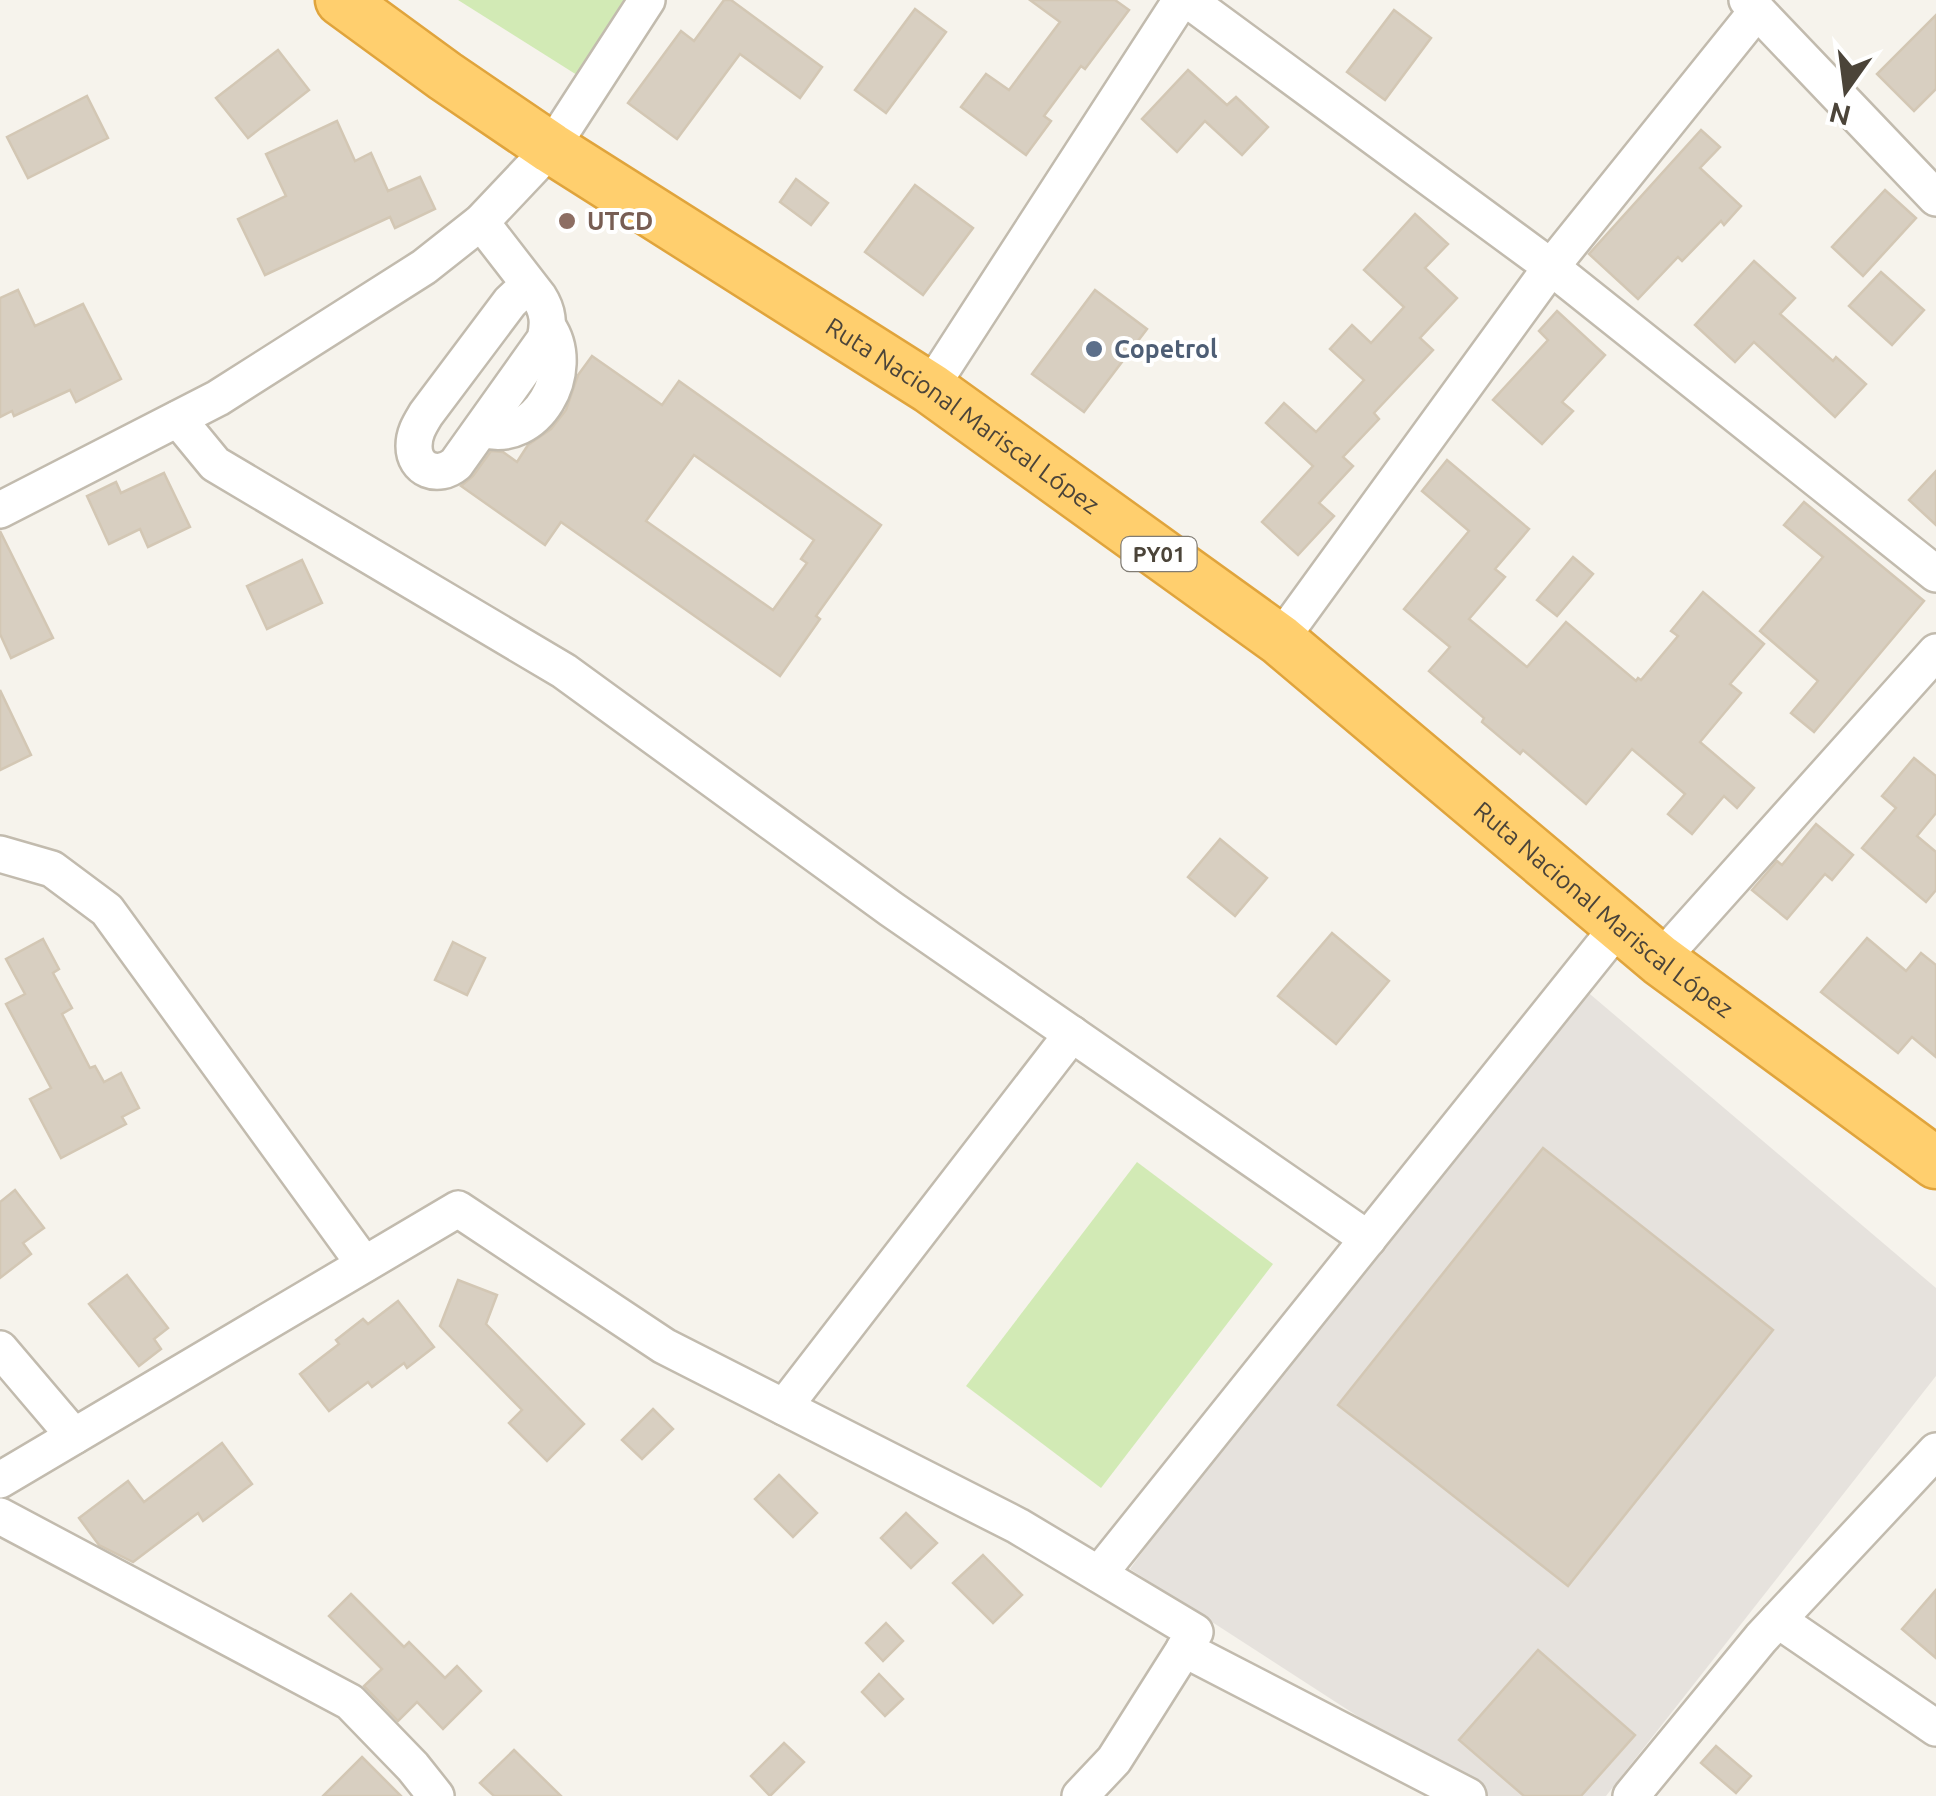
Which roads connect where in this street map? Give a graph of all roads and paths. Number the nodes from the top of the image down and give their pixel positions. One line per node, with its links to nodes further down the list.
1 (342, 0): 5 (highway, Ruta Nacional Mariscal López / PY01)
2 (647, 0): 5 (street)
3 (1185, 0): 8 (street); 10 (street)
4 (1752, 6): 6 (street); 8 (street)
5 (551, 148): 7 (street); 10 (highway, Ruta Nacional Mariscal López / PY01)
6 (1936, 198)
7 (481, 222): 9 (street); 11 (street)
8 (1551, 267): 13 (street); 14 (street)
9 (529, 284): 9 (street)
10 (930, 388): 14 (highway, Ruta Nacional Mariscal López / PY01)
11 (178, 420): 12 (street); 19 (street)
12 (0, 510)
13 (1936, 574)
14 (1280, 640): 17 (highway, Ruta Nacional Mariscal López / PY01)
15 (1936, 652): 18 (street)
16 (0, 854): 22 (street)
17 (1618, 926): 18 (highway, Ruta Nacional Mariscal López / PY01); 21 (street)
18 (1660, 960): 20 (highway, Ruta Nacional Mariscal López / PY01)
19 (1072, 1034): 21 (street); 24 (street)
20 (1936, 1163)
21 (1368, 1239): 29 (street)
22 (364, 1264): 24 (street); 25 (street)
23 (0, 1348): 25 (street)
24 (784, 1406): 29 (street)
25 (74, 1436): 27 (street)
26 (1936, 1451): 30 (street)
27 (0, 1480)
28 (0, 1516): 33 (street)
29 (1099, 1574): 31 (street)
30 (1778, 1620): 32 (street); 36 (street)
31 (1184, 1649): 34 (street); 35 (street)
32 (1936, 1728)
33 (436, 1796)
34 (1080, 1796)
35 (1468, 1796)
36 (1631, 1796)

